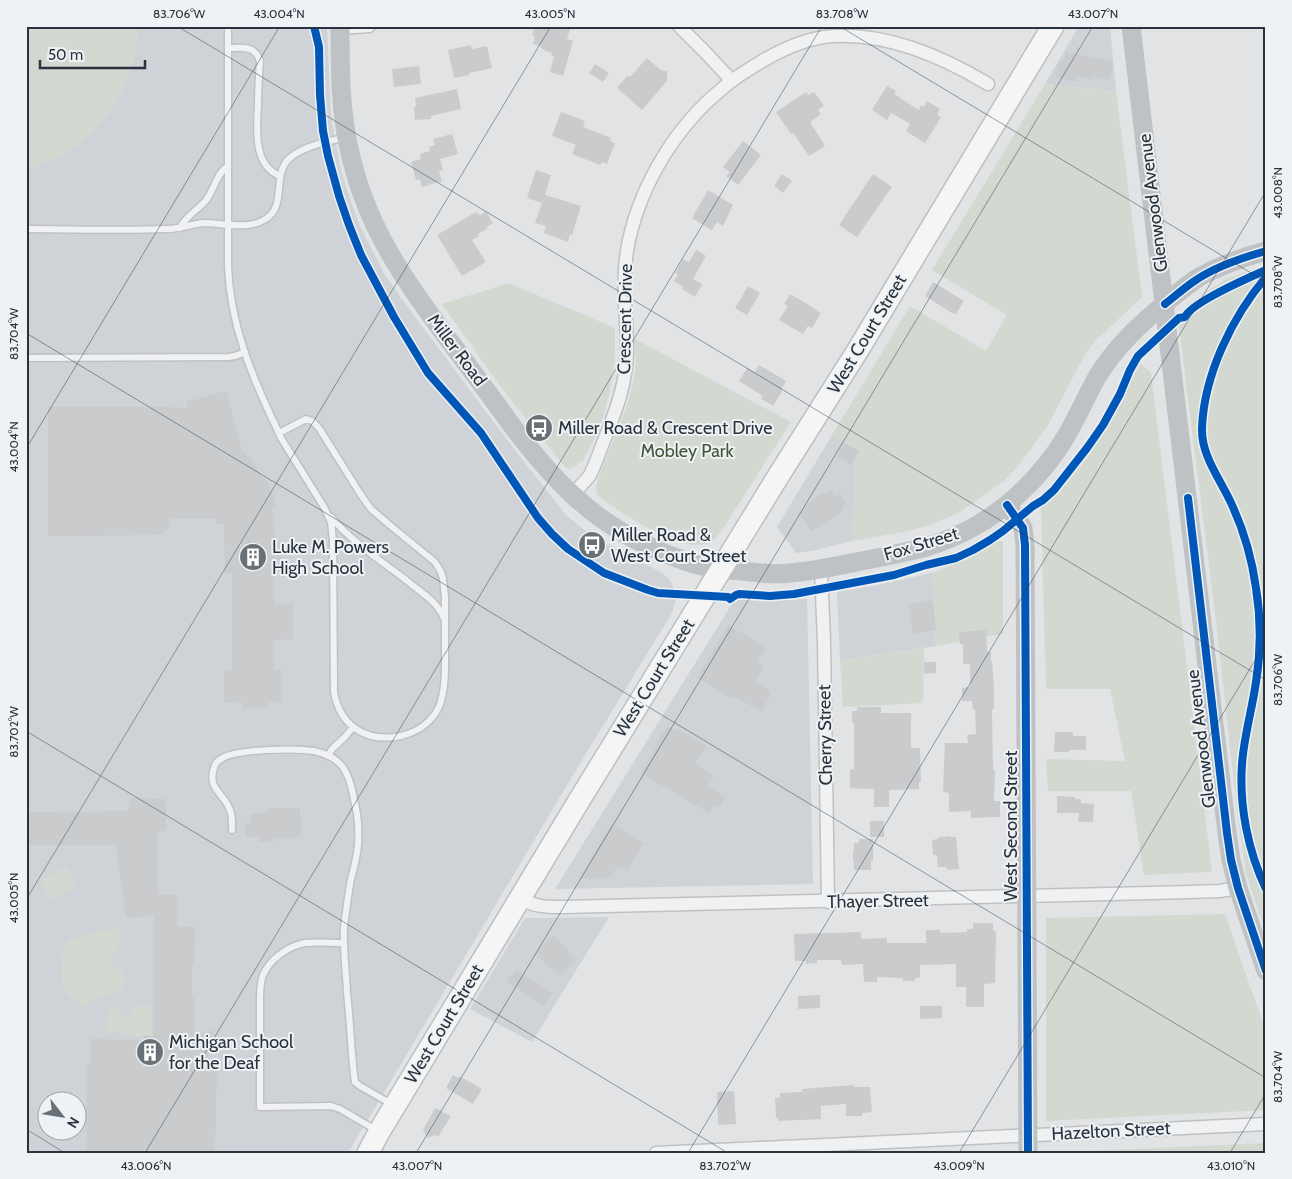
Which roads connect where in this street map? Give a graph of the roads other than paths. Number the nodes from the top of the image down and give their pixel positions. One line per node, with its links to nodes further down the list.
1 (228, 26): 7 (lane)
2 (369, 26): 6 (street)
3 (679, 26): 8 (street)
4 (1053, 26): 24 (main road, West Court Street)
5 (1131, 26): 17 (street, Glenwood Avenue)
6 (340, 27): 10 (street, Miller Road)
7 (228, 48): 11 (lane); 12 (lane)
8 (732, 81): 9 (street, Crescent Drive); 21 (street, Crescent Drive)
9 (988, 84)
10 (347, 137): 12 (lane); 21 (street, Miller Road)
11 (228, 166): 13 (lane); 14 (lane)
12 (280, 176): 13 (lane)
13 (228, 224): 14 (lane); 18 (lane)
14 (180, 228): 15 (lane)
15 (26, 230)
16 (1266, 251): 17 (street, Fox Street)
17 (1165, 304): 22 (street, Fox Street); 30 (street, Glenwood Avenue)
18 (245, 352): 19 (lane); 20 (lane)
19 (26, 358)
20 (279, 433): 23 (lane); 26 (lane)
21 (572, 495): 24 (street, Miller Road)
22 (1006, 505): 25 (street, Fox Street); 32 (street, West Second Street)
23 (328, 514): 26 (lane); 27 (lane)
24 (721, 569): 25 (street, Fox Street); 31 (main road, West Court Street)
25 (821, 569): 33 (street, Cherry Street)
26 (445, 624): 27 (lane)
27 (353, 727): 28 (lane)
28 (328, 756): 29 (lane); 34 (lane)
29 (232, 830)
30 (1238, 888): 32 (street, Thayer Street); 35 (street, Glenwood Avenue)
31 (520, 898): 33 (street, Thayer Street); 36 (main road, West Court Street)
32 (1026, 898): 33 (street, Thayer Street); 39 (street, West Second Street)
33 (828, 902)
34 (344, 943): 36 (lane); 38 (lane)
35 (1266, 972)
36 (394, 1106): 38 (main road, West Court Street)
37 (1266, 1124): 39 (street, Hazelton Street)
38 (379, 1132): 40 (main road, West Court Street)
39 (1028, 1144): 41 (street, Hazelton Street)
40 (368, 1153)
41 (656, 1153)

